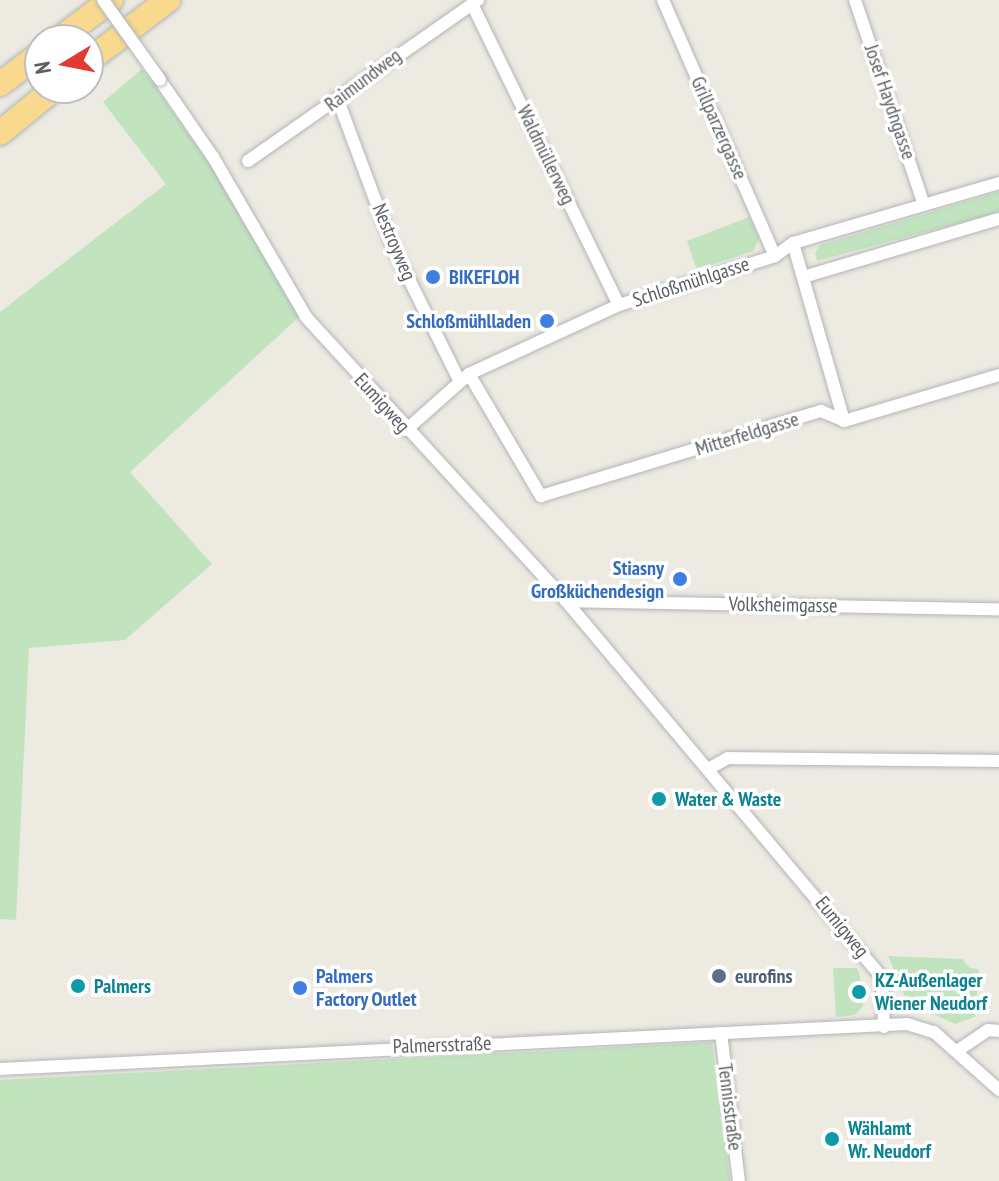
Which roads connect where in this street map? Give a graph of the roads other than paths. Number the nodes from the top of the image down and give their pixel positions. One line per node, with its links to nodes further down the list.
1 (103, 0): 25 (street, Eumigweg, bridge)
2 (111, 0): 7 (highway)
3 (168, 0): 8 (highway)
4 (663, 0): 19 (street, Grillparzergasse)
5 (855, 0): 16 (street, Josef Haydngasse)
6 (475, 2): 11 (street, Raimundweg); 21 (street, Waldmüllerweg)
7 (79, 24)
8 (104, 49)
9 (24, 66): 10 (highway)
10 (0, 84)
11 (338, 100): 14 (street, Raimundweg); 23 (street, Nestroyweg)
12 (35, 104): 13 (highway)
13 (0, 133)
14 (248, 161)
15 (999, 183): 16 (street, Schloßmühlgasse)
16 (924, 205): 18 (street, Schloßmühlgasse)
17 (999, 219): 20 (street)
18 (793, 243): 19 (street, Schloßmühlgasse); 20 (street)
19 (775, 256): 21 (street, Schloßmühlgasse)
20 (803, 277): 24 (street)
21 (619, 305): 23 (street, Schloßmühlgasse)
22 (999, 375): 24 (street, Mitterfeldgasse)
23 (464, 377): 25 (street, Schloßmühlgasse); 26 (street, Nestroyweg)
24 (844, 421): 26 (street, Mitterfeldgasse)
25 (406, 430): 27 (street, Eumigweg)
26 (541, 496)
27 (566, 601): 28 (street, Volksheimgasse); 30 (street, Eumigweg)
28 (999, 609)
29 (999, 761): 30 (street)
30 (710, 768): 31 (street, Eumigweg)
31 (884, 1027): 33 (street, Palmersstraße); 34 (street)
32 (999, 1031): 34 (street)
33 (721, 1033): 35 (street, Palmersstraße); 37 (street, Tennisstraße)
34 (957, 1051): 36 (street)
35 (0, 1069)
36 (999, 1090)
37 (739, 1181)

